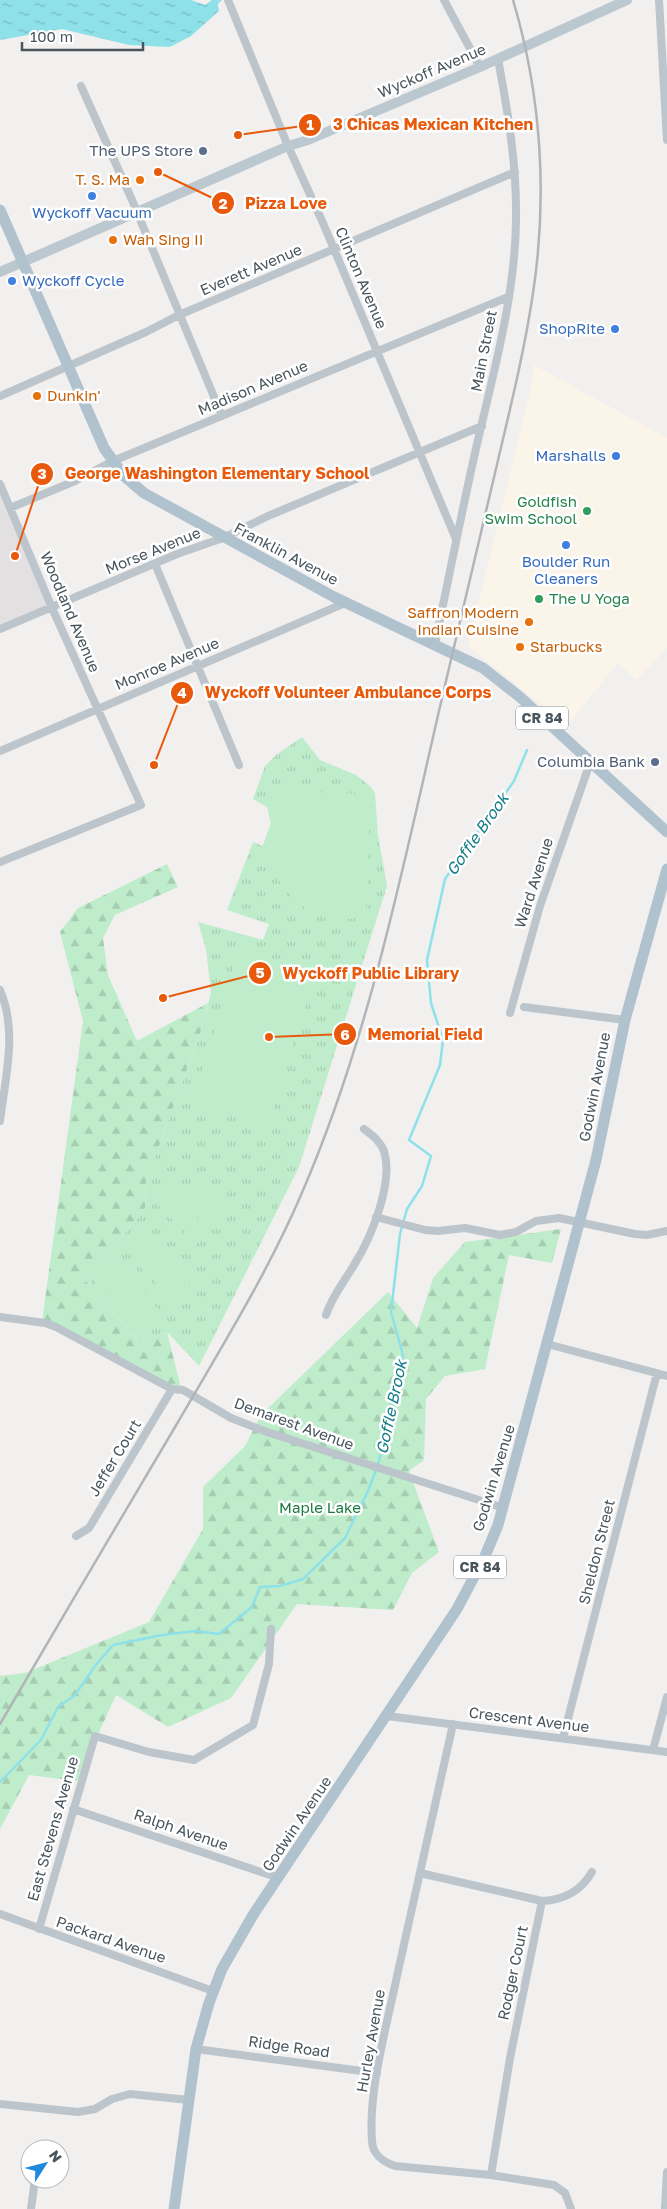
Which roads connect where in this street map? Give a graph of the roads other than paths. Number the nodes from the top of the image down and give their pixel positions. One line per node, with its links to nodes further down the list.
1 (228, 0): 9 (street, Clinton Avenue)
2 (444, 0): 6 (street)
3 (627, 0): 5 (main road, Wyckoff Avenue)
4 (659, 0): 8 (street)
5 (498, 59): 6 (main road, Wyckoff Avenue); 10 (street, Main Street)
6 (480, 67): 9 (main road, Wyckoff Avenue)
7 (81, 86): 12 (street)
8 (667, 140)
9 (288, 146): 12 (main road, Wyckoff Avenue); 13 (street, Clinton Avenue)
10 (515, 172): 13 (street, Everett Avenue); 16 (street, Main Street)
11 (0, 210): 14 (main road, Franklin Avenue / CR 84)
12 (137, 212): 14 (main road, Wyckoff Avenue); 17 (street)
13 (334, 250): 17 (street, Everett Avenue); 18 (street, Clinton Avenue)
14 (22, 263): 15 (main road, Wyckoff Avenue); 19 (main road, Franklin Avenue / CR 84)
15 (0, 272)
16 (508, 296): 18 (street, Madison Avenue); 22 (street, Main Street)
17 (180, 315): 19 (street, Everett Avenue); 21 (street)
18 (377, 351): 21 (street, Madison Avenue); 23 (street, Clinton Avenue)
19 (68, 366): 20 (street, Everett Avenue); 24 (main road, Franklin Avenue / CR 84)
20 (0, 396)
21 (222, 416): 24 (street, Madison Avenue)
22 (482, 426): 23 (street, Morse Avenue); 28 (street, Main Street)
23 (420, 452): 27 (street, Morse Avenue); 28 (street, Clinton Avenue)
24 (112, 461): 26 (street, Madison Avenue); 27 (main road, Franklin Avenue / CR 84)
25 (0, 484): 26 (street, Woodland Avenue)
26 (10, 508): 31 (street, Woodland Avenue)
27 (222, 538): 29 (street, Morse Avenue); 30 (main road, Franklin Avenue / CR 84)
28 (457, 540): 33 (street, Main Street)
29 (155, 564): 31 (street, Morse Avenue); 34 (street)
30 (345, 603): 33 (main road, Franklin Avenue / CR 84); 34 (street, Monroe Avenue)
31 (52, 608): 32 (street, Morse Avenue); 35 (street, Woodland Avenue)
32 (0, 630)
33 (435, 644): 37 (main road, Franklin Avenue / CR 84)
34 (197, 666): 35 (street, Monroe Avenue); 38 (street)
35 (97, 709): 36 (street, Monroe Avenue); 40 (street, Woodland Avenue)
36 (0, 751)
37 (590, 763): 39 (main road, Franklin Avenue / CR 84); 44 (street, Ward Avenue)
38 (239, 765)
39 (667, 832)
40 (0, 862)
41 (667, 869): 45 (main road, Godwin Avenue / CR 84)
42 (0, 990): 46 (street)
43 (524, 1007): 45 (street)
44 (510, 1013)
45 (624, 1020): 49 (main road, Godwin Avenue / CR 84)
46 (0, 1121)
47 (364, 1129): 48 (street)
48 (376, 1217): 49 (street); 51 (street)
49 (579, 1223): 50 (street); 53 (main road, Godwin Avenue / CR 84)
50 (667, 1231)
51 (326, 1315)
52 (0, 1317): 56 (street, Demarest Avenue)
53 (547, 1344): 54 (street); 57 (main road, Godwin Avenue / CR 84)
54 (657, 1373): 55 (street); 63 (street, Sheldon Street)
55 (667, 1376)
56 (172, 1389): 57 (street, Demarest Avenue); 58 (street, Jeffer Court)
57 (504, 1508): 61 (main road, Godwin Avenue / CR 84)
58 (76, 1536)
59 (271, 1629): 66 (street, East Stevens Avenue)
60 (667, 1697): 64 (street)
61 (387, 1716): 62 (street, Crescent Avenue); 69 (main road, Godwin Avenue / CR 84)
62 (453, 1724): 63 (street, Crescent Avenue); 68 (street, Hurley Avenue)
63 (563, 1738): 64 (street, Crescent Avenue)
64 (653, 1750): 65 (street, Crescent Avenue)
65 (667, 1752)
66 (73, 1808): 69 (street, Ralph Avenue); 72 (street, East Stevens Avenue)
67 (592, 1872): 70 (street)
68 (420, 1873): 70 (street); 75 (street, Hurley Avenue)
69 (280, 1878): 73 (main road, Godwin Avenue / CR 84)
70 (542, 1901): 79 (street, Rodger Court)
71 (0, 1914): 72 (street, Packard Avenue)
72 (39, 1929): 73 (street, Packard Avenue)
73 (213, 1991): 74 (main road, Godwin Avenue / CR 84)
74 (196, 2049): 75 (street, Ridge Road); 76 (main road, Godwin Avenue / CR 84)
75 (378, 2073): 79 (street, Hurley Avenue)
76 (189, 2100): 77 (street); 82 (main road, Godwin Avenue / CR 84)
77 (0, 2104)
78 (667, 2172): 84 (street)
79 (491, 2176): 83 (street, Hurley Avenue)
80 (34, 2189): 81 (street)
81 (31, 2209)
82 (174, 2209)
83 (571, 2209)
84 (665, 2209)

